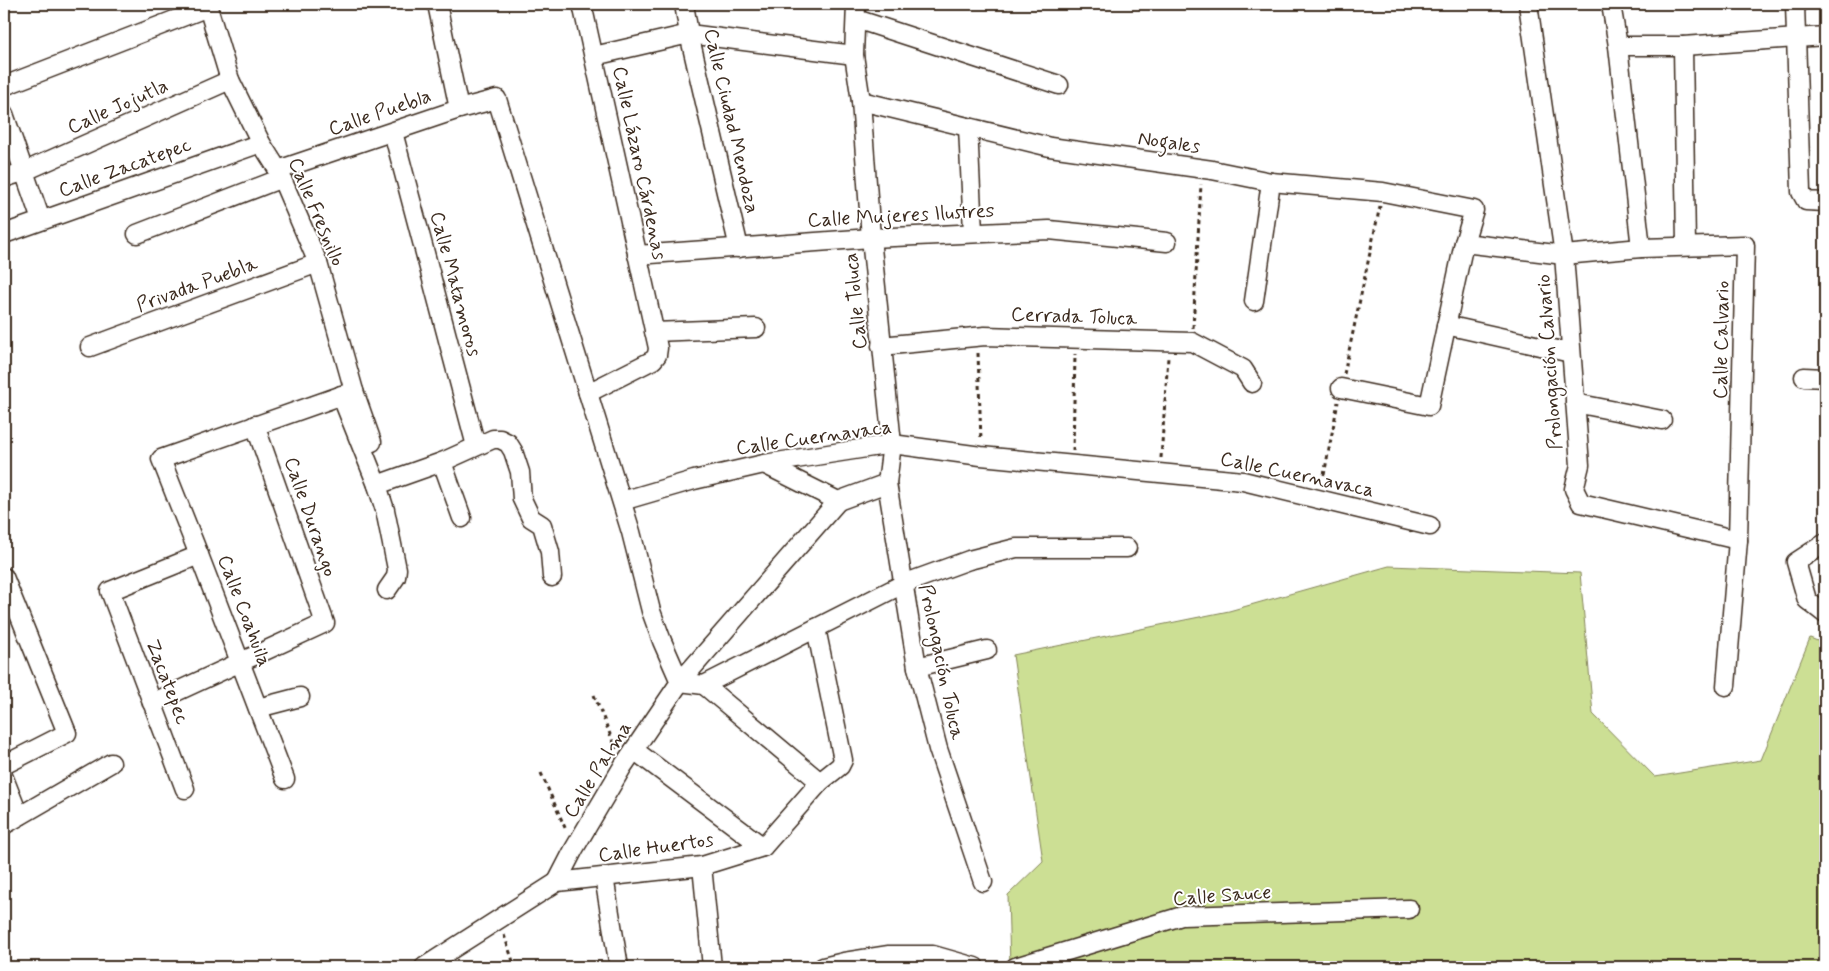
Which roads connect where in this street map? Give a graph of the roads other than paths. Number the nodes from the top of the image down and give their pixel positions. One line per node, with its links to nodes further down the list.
1 (437, 4): 20 (street)
2 (582, 4): 15 (street, Calle Lázaro Cárdenas)
3 (684, 4): 9 (street, Calle Ciudad Mendoza)
4 (1528, 4): 41 (street)
5 (1611, 4): 12 (street)
6 (1795, 4): 11 (street)
7 (207, 5): 16 (street, Calle Fresnillo); 18 (street)
8 (856, 11): 14 (street, Calle Toluca); 17 (street)
9 (689, 34): 14 (street); 15 (street); 38 (street, Calle Ciudad Mendoza)
10 (1825, 36): 11 (street)
11 (1796, 39): 13 (street); 29 (street)
12 (1618, 46): 13 (street); 39 (street)
13 (1682, 46): 37 (street)
14 (854, 55): 19 (street, Calle Toluca)
15 (594, 56): 40 (street, Calle Lázaro Cárdenas)
16 (230, 80): 24 (street, Calle Fresnillo); 25 (street, Calle Jojutla)
17 (1058, 85)
18 (4, 86)
19 (861, 101): 22 (street, Nogales); 34 (street, Calle Toluca)
20 (460, 109): 23 (street, Calle Puebla); 55 (street, Calle Puebla)
21 (4, 114): 25 (street)
22 (968, 127): 28 (street, Nogales); 31 (street)
23 (393, 132): 26 (street, Calle Puebla); 61 (street, Calle Matamoros)
24 (261, 142): 26 (street, Calle Fresnillo); 30 (street, Calle Zacatepec)
25 (23, 172): 27 (street, Calle Jojutla); 30 (street)
26 (280, 174): 33 (street, Calle Puebla); 42 (street, Calle Fresnillo)
27 (4, 178)
28 (1271, 182): 36 (street, Nogales); 43 (street)
29 (1825, 202)
30 (40, 220): 32 (street, Calle Zacatepec)
31 (973, 232): 34 (street, Calle Mujeres Ilustres); 35 (street, Calle Mujeres Ilustres)
32 (4, 234)
33 (137, 234)
34 (871, 238): 38 (street, Calle Mujeres Ilustres); 47 (street, Calle Toluca)
35 (1167, 242)
36 (1464, 243): 41 (street, Prolongación Calvario); 44 (street)
37 (1686, 246): 39 (street, Calle Calvario); 70 (street, Calle Calvario)
38 (738, 248): 40 (street, Calle Mujeres Ilustres)
39 (1641, 248): 41 (street, Calle Calvario)
40 (637, 255): 46 (street, Calle Lázaro Cárdenas)
41 (1564, 255): 49 (street, Prolongación Calvario)
42 (318, 263): 48 (street, Privada Puebla); 54 (street, Calle Fresnillo)
43 (1254, 301)
44 (1446, 325): 49 (street); 53 (street)
45 (756, 328): 46 (street)
46 (654, 332): 55 (street, Calle Lázaro Cárdenas)
47 (881, 346): 52 (street, Cerrada Toluca); 60 (street, Calle Toluca)
48 (90, 347)
49 (1571, 353): 56 (street, Prolongación Calvario)
50 (1804, 377): 51 (street)
51 (1825, 378)
52 (1252, 383)
53 (1341, 388)
54 (348, 393): 58 (street); 59 (street, Calle Fresnillo); 65 (street)
55 (588, 393): 67 (street)
56 (1574, 403): 57 (street); 70 (street, Prolongación Calvario)
57 (1662, 420)
58 (255, 425): 73 (street, Calle Coahuila); 81 (street, Calle Durango)
59 (372, 442)
60 (892, 444): 63 (street, Calle Cuernavaca); 64 (street, Prolongación Toluca); 69 (street, Calle Cuernavaca)
61 (476, 446): 62 (street); 75 (street)
62 (442, 462): 65 (street); 68 (street)
63 (764, 464): 66 (street); 67 (street, Calle Cuernavaca)
64 (887, 483): 66 (street); 76 (street, Prolongación Toluca)
65 (377, 485): 77 (street)
66 (838, 501): 83 (street)
67 (622, 502): 83 (street)
68 (462, 518)
69 (1430, 526)
70 (1738, 540): 85 (street)
71 (1825, 543): 78 (street)
72 (1127, 548): 76 (street)
73 (199, 555): 81 (street, Calle Coahuila); 87 (street, Zacatepec)
74 (4, 577): 91 (street)
75 (552, 577)
76 (903, 584): 79 (street); 82 (street, Prolongación Toluca)
77 (387, 590)
78 (1825, 614)
79 (816, 628): 84 (street); 94 (street)
80 (987, 650): 82 (street)
81 (241, 663): 87 (street); 88 (street, Calle Coahuila)
82 (917, 667): 102 (street, Prolongación Toluca)
83 (680, 682): 84 (street); 89 (street, Calle Palma)
84 (704, 685): 94 (street)
85 (1726, 686)
86 (300, 697): 88 (street)
87 (152, 703): 95 (street, Zacatepec)
88 (258, 708): 93 (street, Calle Coahuila)
89 (634, 750): 98 (street); 101 (street, Calle Palma)
90 (111, 763): 96 (street)
91 (4, 765)
92 (4, 778): 96 (street)
93 (285, 779)
94 (820, 782): 98 (street)
95 (185, 789)
96 (19, 816): 97 (street)
97 (4, 825)
98 (763, 847): 99 (street, Calle Huertos)
99 (702, 866): 100 (street, Calle Huertos); 106 (street)
100 (604, 877): 101 (street, Calle Huertos); 105 (street)
101 (557, 882): 104 (street)
102 (983, 882)
103 (1409, 909): 109 (street, Calle Sauce)
104 (424, 967)
105 (619, 967)
106 (712, 967)
107 (823, 967): 108 (street)
108 (975, 967)
109 (1015, 967)

